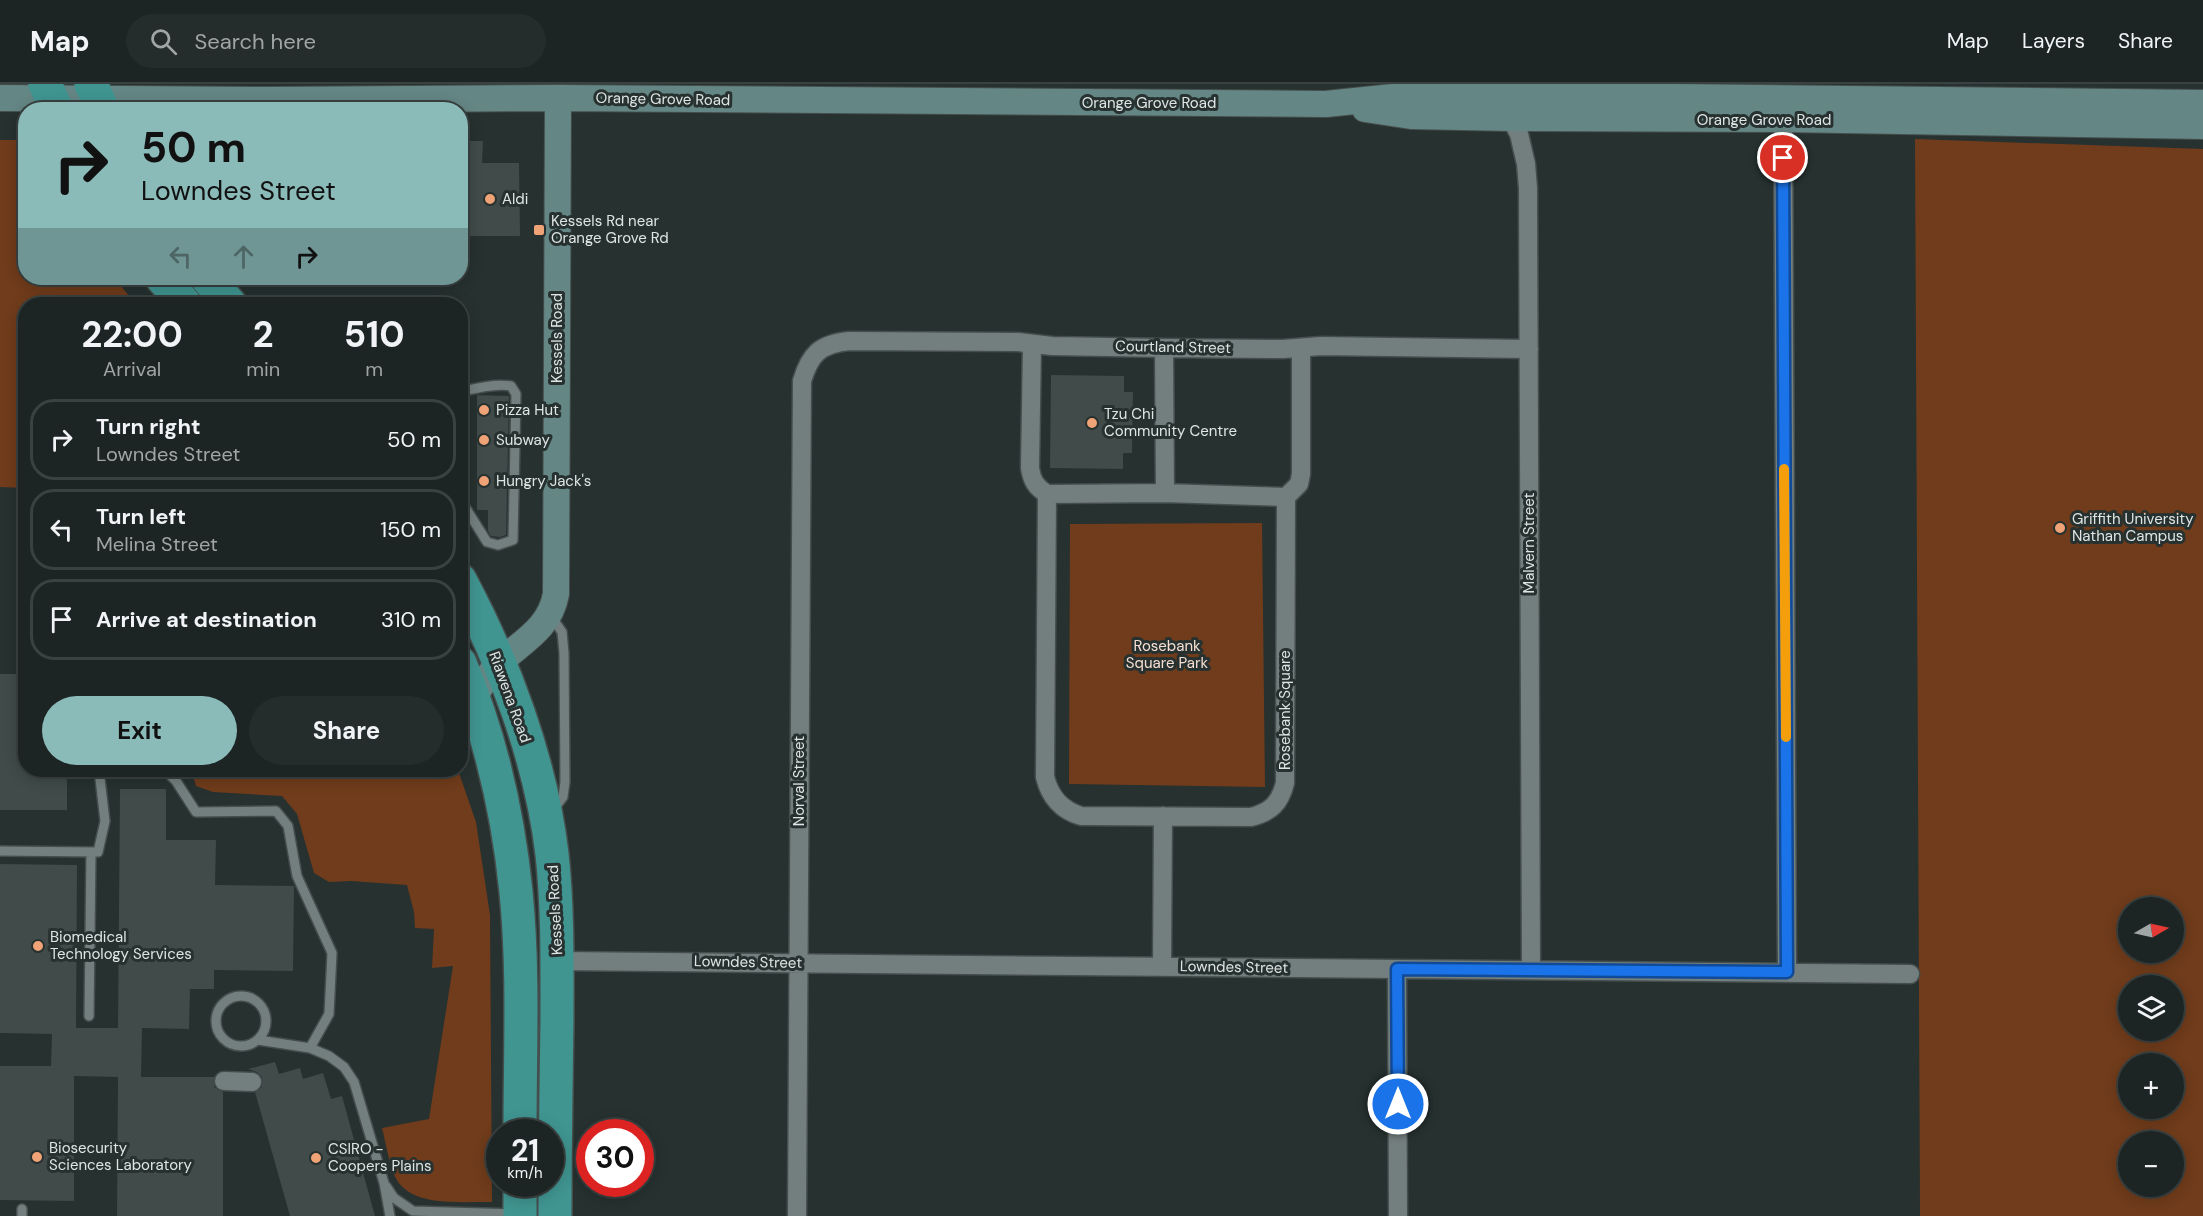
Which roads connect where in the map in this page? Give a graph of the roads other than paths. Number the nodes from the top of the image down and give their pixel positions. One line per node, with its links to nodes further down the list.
1 (1498, 89): 9 (main road, Orange Grove Road); 10 (main road, Orange Grove Road); 11 (street, Malvern Street)
2 (372, 92): 5 (main road, Orange Grove Road); 7 (main road, Orange Grove Road)
3 (959, 93): 7 (main road, Orange Grove Road); 9 (main road, Orange Grove Road)
4 (51, 97): 5 (main road, Orange Grove Road); 6 (main road, Orange Grove Road)
5 (97, 97)
6 (0, 98)
7 (558, 98): 28 (main road, Kessels Road)
8 (2203, 103): 10 (main road, Orange Grove Road)
9 (1326, 104): 11 (main road, Orange Grove Road)
10 (1783, 109): 11 (main road, Orange Grove Road); 12 (main road, Orange Grove Road); 45 (street)
11 (1511, 118): 20 (street, Malvern Street)
12 (2203, 126)
13 (168, 285): 15 (highway)
14 (213, 285): 16 (highway)
15 (179, 297)
16 (224, 297)
17 (1032, 344): 18 (street, Courtland Street); 21 (street, Courtland Street); 23 (street)
18 (1164, 348): 19 (street, Courtland Street); 24 (street)
19 (1301, 348): 20 (street, Courtland Street); 25 (street)
20 (1528, 349): 44 (street, Malvern Street)
21 (819, 350): 41 (street, Norval Street)
22 (468, 390): 26 (lane)
23 (1047, 494): 24 (street); 36 (street, Rosebank Square)
24 (1165, 494): 25 (street)
25 (1286, 497): 36 (street, Rosebank Square)
26 (468, 512)
27 (468, 597): 29 (highway, Riawena Road)
28 (550, 614): 29 (main road, Kessels Road); 37 (lane)
29 (499, 664): 31 (main road, Kessels Road); 37 (highway, Riawena Road)
30 (468, 682): 31 (highway)
31 (474, 696): 52 (highway)
32 (100, 777): 39 (lane)
33 (172, 777): 35 (lane)
34 (176, 777): 35 (lane)
35 (176, 781): 49 (lane)
36 (1163, 816): 42 (street)
37 (546, 818): 40 (highway, Kessels Road)
38 (0, 851): 39 (lane)
39 (91, 852): 47 (lane)
40 (557, 960): 41 (street, Lowndes Street); 57 (highway, Kessels Road)
41 (798, 963): 42 (street, Lowndes Street); 59 (street, Norval Street)
42 (1162, 966): 43 (street, Lowndes Street)
43 (1397, 969): 44 (street, Lowndes Street); 60 (street)
44 (1532, 970): 45 (street, Lowndes Street)
45 (1787, 972): 46 (street, Lowndes Street)
46 (1910, 974)
47 (89, 1016)
48 (258, 1040): 48 (lane); 49 (lane)
49 (310, 1048): 53 (lane)
50 (224, 1081): 51 (street)
51 (252, 1082)
52 (520, 1119)
53 (384, 1183): 55 (lane); 56 (lane)
54 (520, 1205): 55 (lane); 57 (street)
55 (420, 1214)
56 (390, 1216)
57 (555, 1216): 58 (street)
58 (574, 1216)
59 (797, 1216)
60 (1398, 1216)

